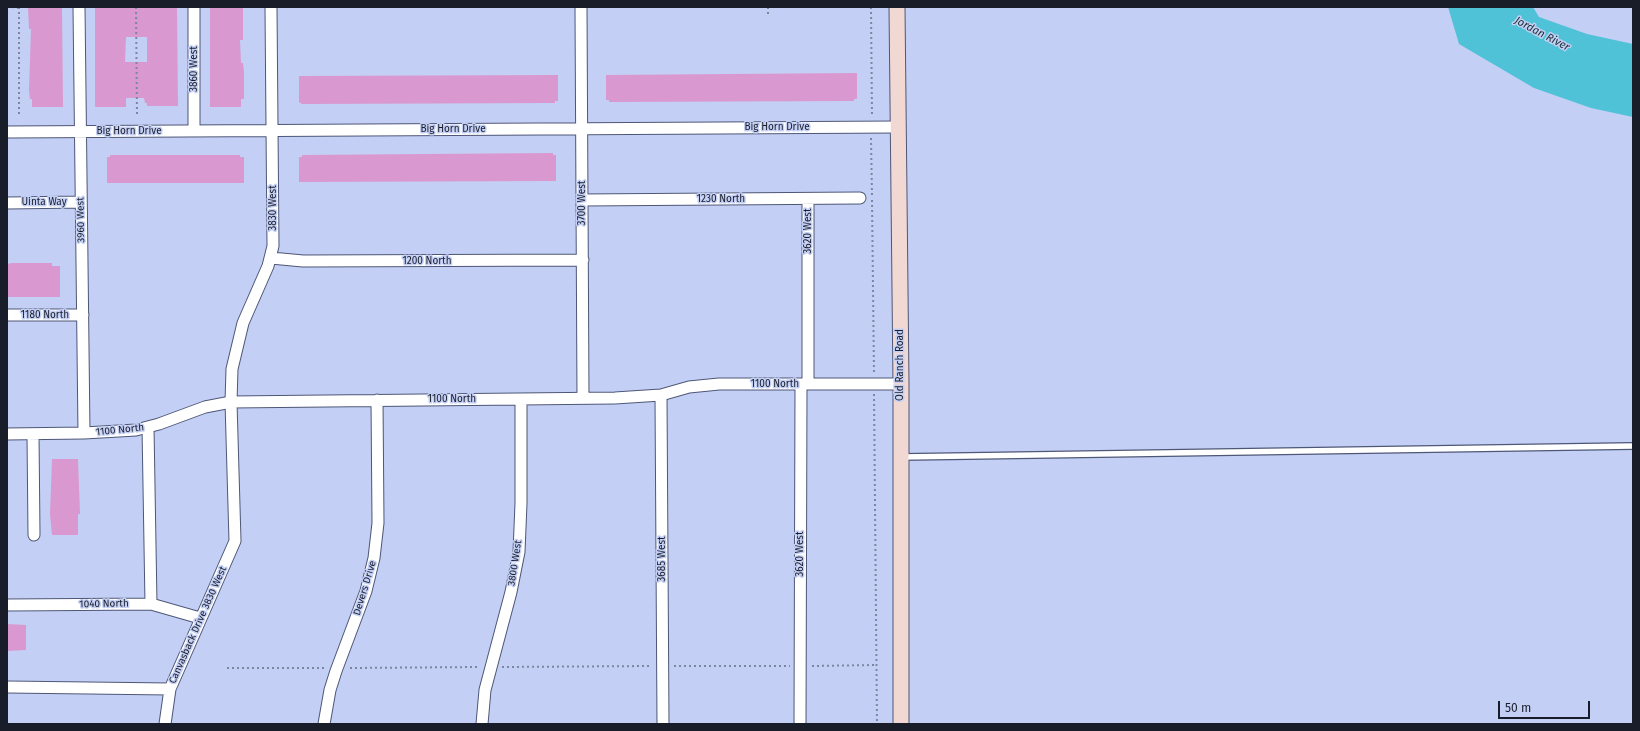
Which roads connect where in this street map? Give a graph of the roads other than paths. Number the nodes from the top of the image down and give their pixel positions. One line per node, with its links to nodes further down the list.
1 (79, 7): 11 (street, 3960 West)
2 (194, 7): 9 (street, 3860 West)
3 (271, 7): 8 (street, 3830 West)
4 (581, 7): 7 (street, 3700 West)
5 (897, 7): 6 (street, Old Ranch Road)
6 (898, 127): 7 (street, Big Horn Drive); 22 (street, Old Ranch Road)
7 (582, 128): 8 (street, Big Horn Drive); 14 (street, 3700 West)
8 (272, 130): 9 (street, Big Horn Drive); 17 (street, 3830 West)
9 (194, 131): 11 (street, Big Horn Drive)
10 (7, 132): 11 (street, Big Horn Drive)
11 (80, 132): 16 (street, 3960 West)
12 (860, 198): 13 (street, 1230 North)
13 (808, 199): 14 (street, 1230 North); 21 (street, 3620 West)
14 (582, 200): 18 (street, 3700 West)
15 (7, 202): 16 (street, Uinta Way)
16 (81, 202): 20 (street, 3960 West)
17 (271, 258): 18 (street, 1200 North); 27 (street, 3830 West)
18 (583, 260): 24 (street, 3700 West)
19 (7, 315): 20 (street, 1180 North)
20 (83, 315): 31 (street, 3960 West)
21 (805, 384): 22 (street, 1100 North); 23 (street, 1100 North); 44 (street, 3620 West)
22 (901, 384): 33 (street, Old Ranch Road)
23 (661, 395): 24 (street, 1100 North); 43 (street, 3685 West)
24 (583, 398): 25 (street, 1100 North)
25 (521, 399): 26 (street, 1100 North); 42 (street, 3800 West)
26 (377, 400): 27 (street, 1100 North); 41 (street, Devers Drive)
27 (231, 402): 28 (street, 1100 North); 37 (street, Canvasback Drive 3830 West)
28 (148, 427): 31 (street, 1100 North); 35 (street)
29 (7, 434): 30 (street, 1100 North)
30 (32, 434): 31 (street, 1100 North); 34 (street)
31 (84, 434)
32 (1633, 446): 33 (lane)
33 (901, 457): 45 (street, Old Ranch Road)
34 (34, 535)
35 (151, 604): 36 (street, 1040 North); 37 (street, 1040 North)
36 (7, 605)
37 (200, 618): 39 (street, Canvasback Drive 3830 West)
38 (7, 687): 39 (street, Canvasback Drive 3830 West)
39 (170, 689): 40 (street)
40 (165, 724)
41 (324, 724)
42 (482, 724)
43 (663, 724)
44 (800, 724)
45 (901, 724)

